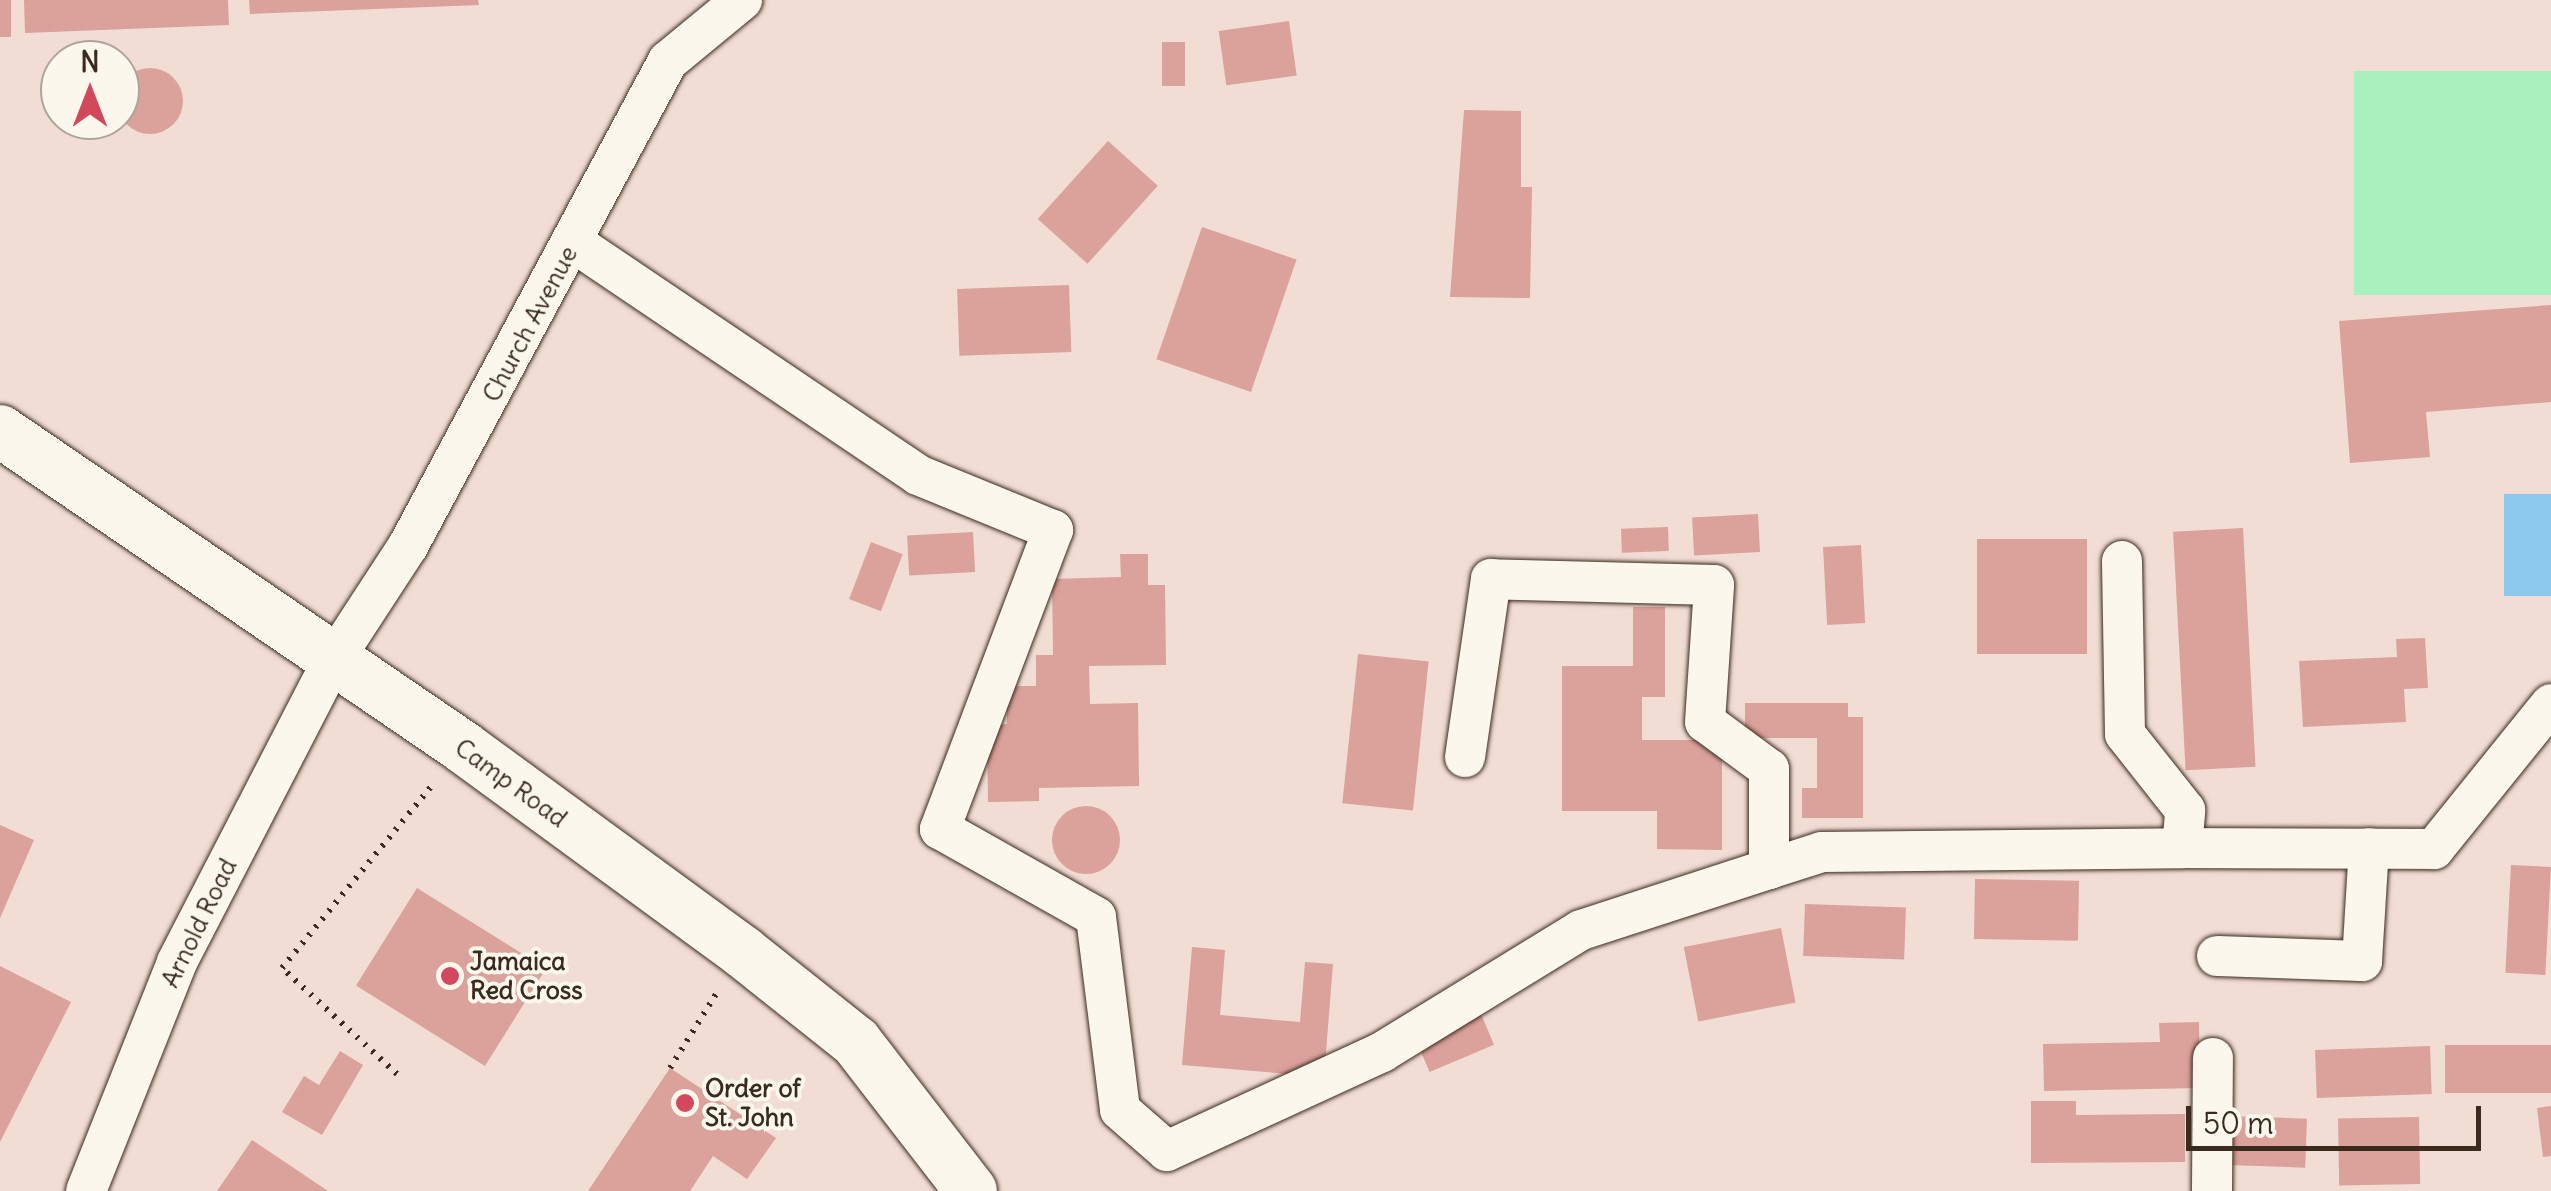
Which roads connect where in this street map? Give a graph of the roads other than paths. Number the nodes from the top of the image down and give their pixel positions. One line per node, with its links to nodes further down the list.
1 (742, 0): 2 (street, Church Avenue)
2 (573, 242): 5 (street, Church Avenue); 10 (street)
3 (0, 431): 5 (main road, Camp Road)
4 (2122, 561): 8 (street)
5 (331, 664): 13 (street, Arnold Road); 14 (main road, Camp Road)
6 (2551, 704): 9 (street)
7 (1466, 758): 10 (street)
8 (2182, 848): 9 (street); 10 (street)
9 (2369, 848): 11 (street)
10 (1770, 869)
11 (2217, 956)
12 (2213, 1058): 15 (street)
13 (86, 1191)
14 (971, 1191)
15 (2212, 1191)

